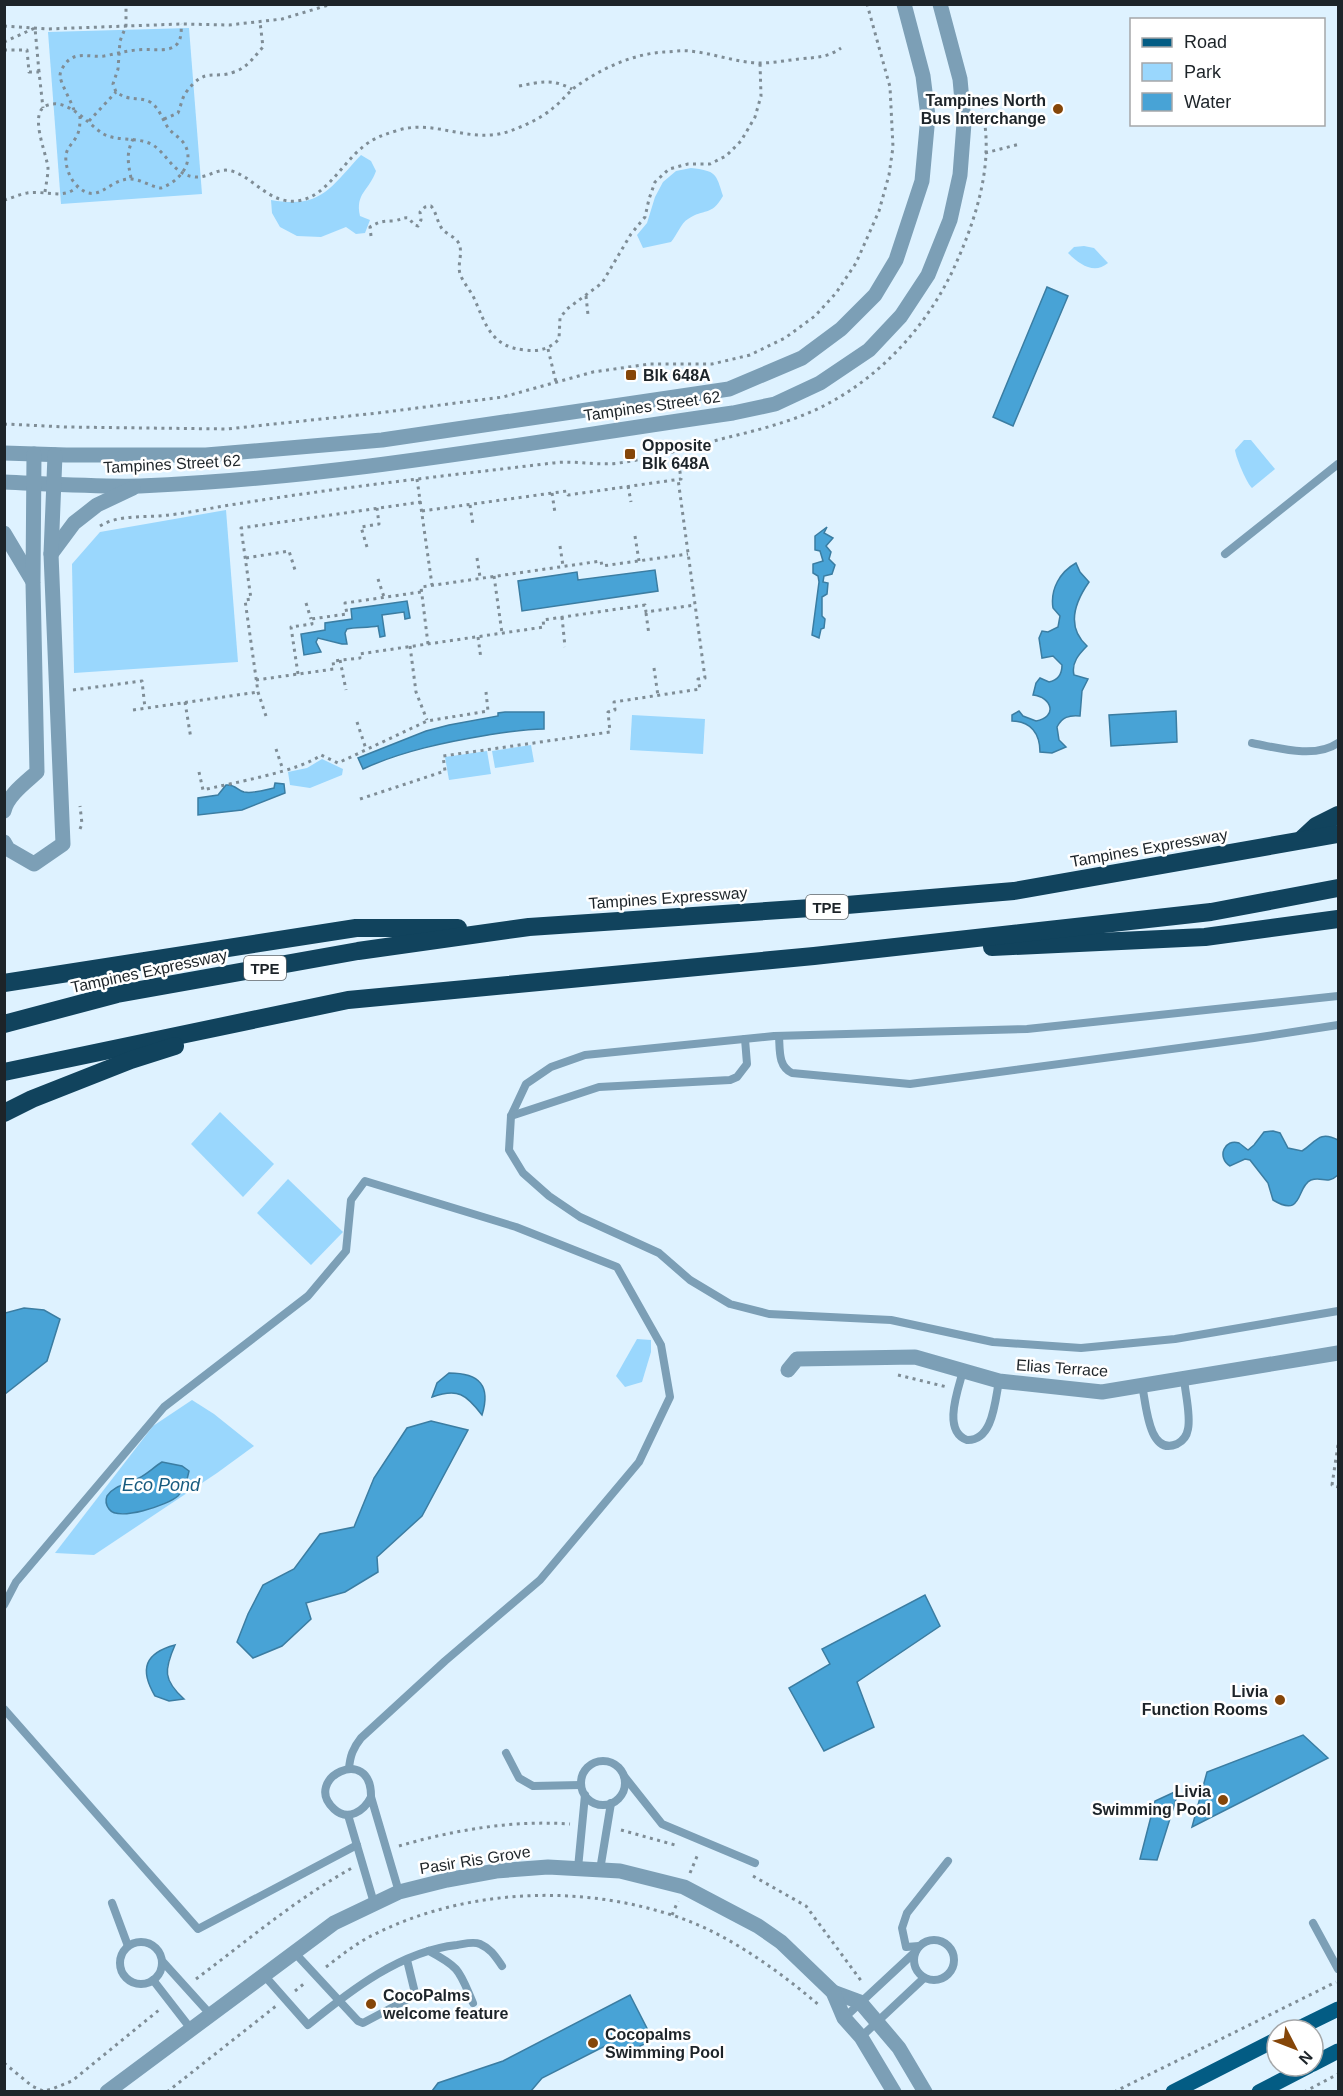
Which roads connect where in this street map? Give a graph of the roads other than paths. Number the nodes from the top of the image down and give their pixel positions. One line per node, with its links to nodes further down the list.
1 (904, 4): 4 (street, Tampines Street 62)
2 (913, 4): 4 (street)
3 (940, 4): 12 (street, Tampines Street 62)
4 (908, 22): 7 (street, Tampines Street 62)
5 (4, 453): 6 (street, Tampines Street 62)
6 (34, 454): 7 (street, Tampines Street 62); 10 (street)
7 (55, 455): 11 (street)
8 (1338, 464): 15 (lane)
9 (4, 482): 10 (street, Tampines Street 62)
10 (34, 483): 11 (street, Tampines Street 62); 16 (street)
11 (54, 484): 12 (street, Tampines Street 62); 14 (street)
12 (138, 486): 14 (street)
13 (4, 532): 16 (street)
14 (51, 554): 17 (street)
15 (1225, 554)
16 (33, 583): 18 (street)
17 (58, 724): 18 (street); 25 (street)
18 (36, 726): 21 (street)
19 (1252, 743): 20 (lane)
20 (1338, 743)
21 (4, 811)
22 (1338, 815): 24 (highway)
23 (1338, 834): 24 (highway, Tampines Expressway / TPE)
24 (1300, 840): 28 (highway, Tampines Expressway / TPE)
25 (4, 842)
26 (1338, 888): 29 (highway)
27 (1338, 919): 29 (highway)
28 (529, 927): 30 (highway); 32 (highway, Tampines Expressway / TPE)
29 (814, 956): 34 (highway)
30 (4, 983)
31 (1338, 996): 35 (lane)
32 (4, 1024)
33 (1338, 1025): 35 (lane)
34 (190, 1032): 37 (highway); 38 (highway)
35 (779, 1036): 36 (lane)
36 (745, 1039): 39 (lane); 39 (lane)
37 (4, 1072)
38 (4, 1113)
39 (511, 1116): 40 (lane)
40 (1338, 1311)
41 (1338, 1353): 44 (street, Elias Terrace)
42 (788, 1370): 43 (street, Elias Terrace)
43 (963, 1371): 45 (street, Elias Terrace); 45 (lane)
44 (1184, 1378): 46 (street, Elias Terrace); 46 (lane)
45 (999, 1381): 46 (street, Elias Terrace)
46 (1142, 1385)
47 (4, 1605): 50 (lane)
48 (4, 1709): 57 (lane)
49 (506, 1753): 52 (lane)
50 (349, 1769): 54 (lane); 56 (lane)
51 (624, 1776): 52 (lane); 55 (lane); 59 (lane)
52 (581, 1785): 53 (lane)
53 (585, 1795): 55 (lane); 60 (lane)
54 (371, 1797): 56 (lane); 62 (lane)
55 (611, 1803): 61 (lane)
56 (348, 1815): 57 (lane)
57 (357, 1845): 64 (lane)
58 (948, 1862): 67 (lane)
59 (755, 1863)
60 (578, 1868): 61 (street, Pasir Ris Grove); 62 (street, Pasir Ris Grove)
61 (600, 1870): 77 (street, Pasir Ris Grove)
62 (399, 1892): 64 (street, Pasir Ris Grove)
63 (112, 1903): 66 (lane)
64 (375, 1903): 69 (street, Pasir Ris Grove)
65 (1313, 1923): 73 (lane)
66 (128, 1946): 71 (lane); 76 (lane)
67 (917, 1949): 75 (lane); 75 (lane); 78 (lane)
68 (429, 1951): 70 (lane); 72 (lane); 80 (lane)
69 (294, 1952): 74 (street, Pasir Ris Grove); 79 (lane)
70 (407, 1960): 79 (lane); 79 (lane)
71 (163, 1962): 76 (lane); 82 (lane)
72 (502, 1966)
73 (1338, 1969)
74 (263, 1974): 79 (lane); 82 (street, Pasir Ris Grove)
75 (924, 1978): 85 (lane)
76 (153, 1980): 86 (lane)
77 (833, 1992): 78 (street, Pasir Ris Grove); 83 (street, Pasir Ris Grove)
78 (865, 1998): 83 (lane); 85 (street, Pasir Ris Grove)
79 (338, 2001)
80 (473, 2003)
81 (1338, 2008): 84 (main road)
82 (210, 2014): 86 (street, Pasir Ris Grove)
83 (844, 2018): 87 (street, Pasir Ris Grove)
84 (1318, 2018)
85 (878, 2022): 87 (lane); 92 (street, Pasir Ris Grove)
86 (192, 2029): 90 (street, Pasir Ris Grove)
87 (861, 2037): 91 (street, Pasir Ris Grove)
88 (1265, 2044): 93 (main road)
89 (1285, 2078): 94 (main road)
90 (110, 2090)
91 (894, 2091)
92 (925, 2091)
93 (1173, 2091)
94 (1259, 2091)

